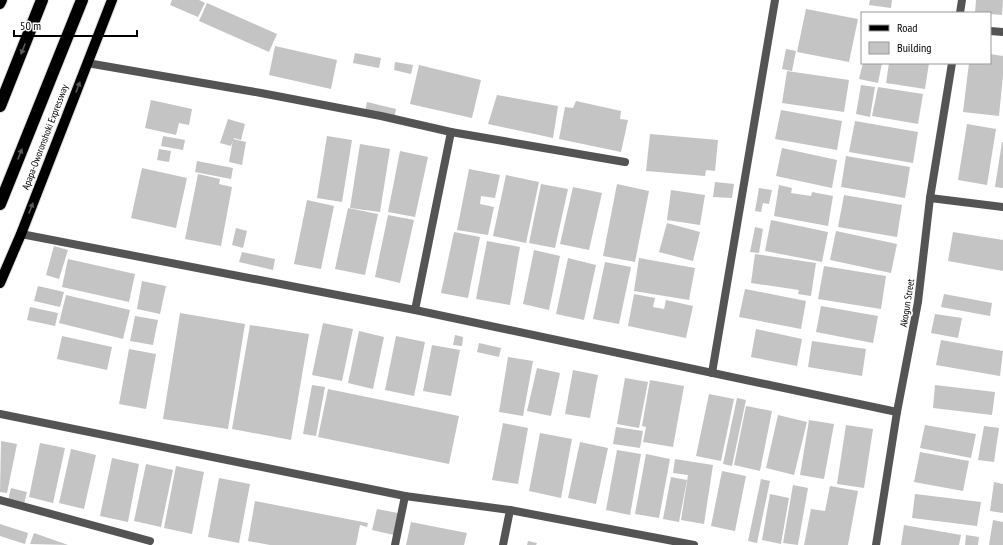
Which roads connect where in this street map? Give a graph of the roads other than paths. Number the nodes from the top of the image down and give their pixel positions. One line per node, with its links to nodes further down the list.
1 (2, 0): 7 (main road)
2 (42, 0): 13 (highway, one-way to 13)
3 (82, 0): 17 (highway, Apapa-Oworonshoki Expressway, one-way to 3)
4 (112, 0): 11 (main road, Apapa-Oworonshoki Expressway)
5 (776, 0): 22 (street)
6 (962, 0): 8 (street)
7 (0, 4)
8 (960, 12)
9 (991, 31): 10 (street)
10 (1003, 32)
11 (87, 64): 14 (street); 19 (main road, Apapa-Oworonshoki Expressway, one-way to 11)
12 (952, 64): 16 (street, Akogun Street)
13 (0, 106)
14 (451, 132): 15 (street); 21 (street)
15 (625, 162)
16 (930, 198): 18 (street); 23 (street, Akogun Street)
17 (0, 204)
18 (1003, 207)
19 (21, 234): 20 (main road, Apapa-Oworonshoki Expressway); 21 (street)
20 (0, 283)
21 (415, 310): 22 (street)
22 (712, 373): 23 (street)
23 (897, 412): 32 (street, Akogun Street)
24 (0, 414): 25 (street)
25 (406, 496): 27 (street); 29 (street)
26 (0, 500): 28 (street)
27 (510, 510): 30 (street); 31 (street)
28 (150, 541)
29 (395, 545)
30 (503, 545)
31 (694, 545)
32 (876, 545)

